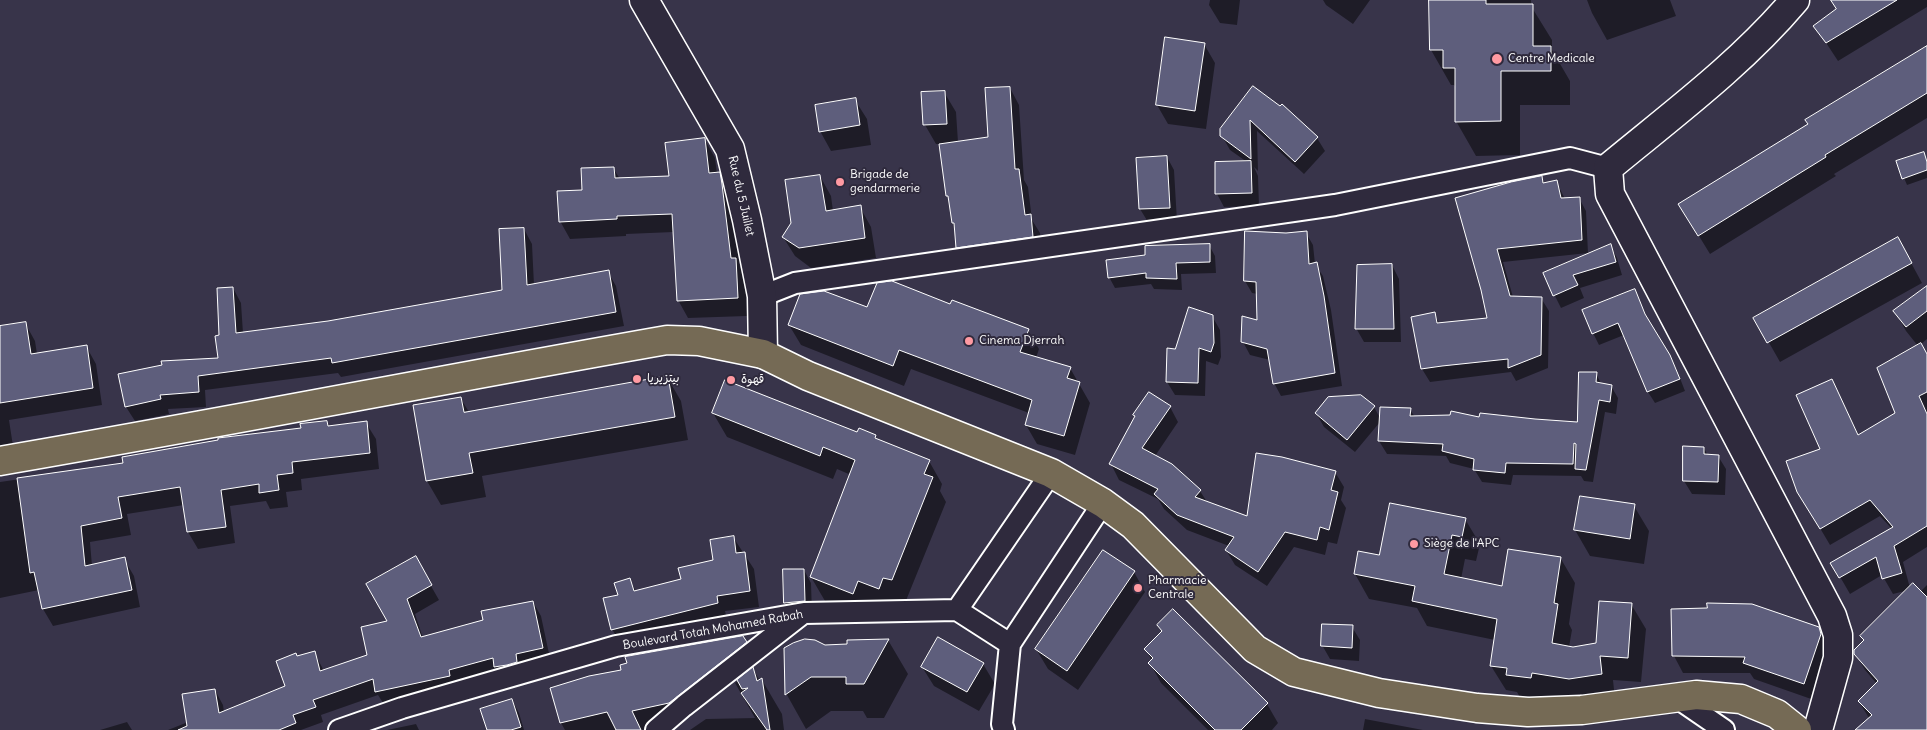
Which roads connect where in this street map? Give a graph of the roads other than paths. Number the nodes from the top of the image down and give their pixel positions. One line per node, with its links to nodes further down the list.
1 (644, 0): 4 (street, Rue du 5 Juillet)
2 (1795, 0): 3 (street)
3 (1608, 168): 4 (street); 18 (street)
4 (762, 296): 5 (street, Rue du 5 Juillet)
5 (763, 354): 6 (main road); 7 (main road)
6 (0, 461)
7 (1051, 473): 8 (main road); 9 (street)
8 (1103, 503): 11 (street); 12 (main road)
9 (957, 610): 10 (street, Boulevard Totah Mohamed Rabah); 11 (street)
10 (804, 613): 13 (street, Boulevard Totah Mohamed Rabah); 14 (street)
11 (1010, 644): 15 (street)
12 (1676, 697): 16 (street); 17 (main road)
13 (339, 730)
14 (656, 730)
15 (1004, 730)
16 (1724, 730)
17 (1797, 730)
18 (1818, 730)

